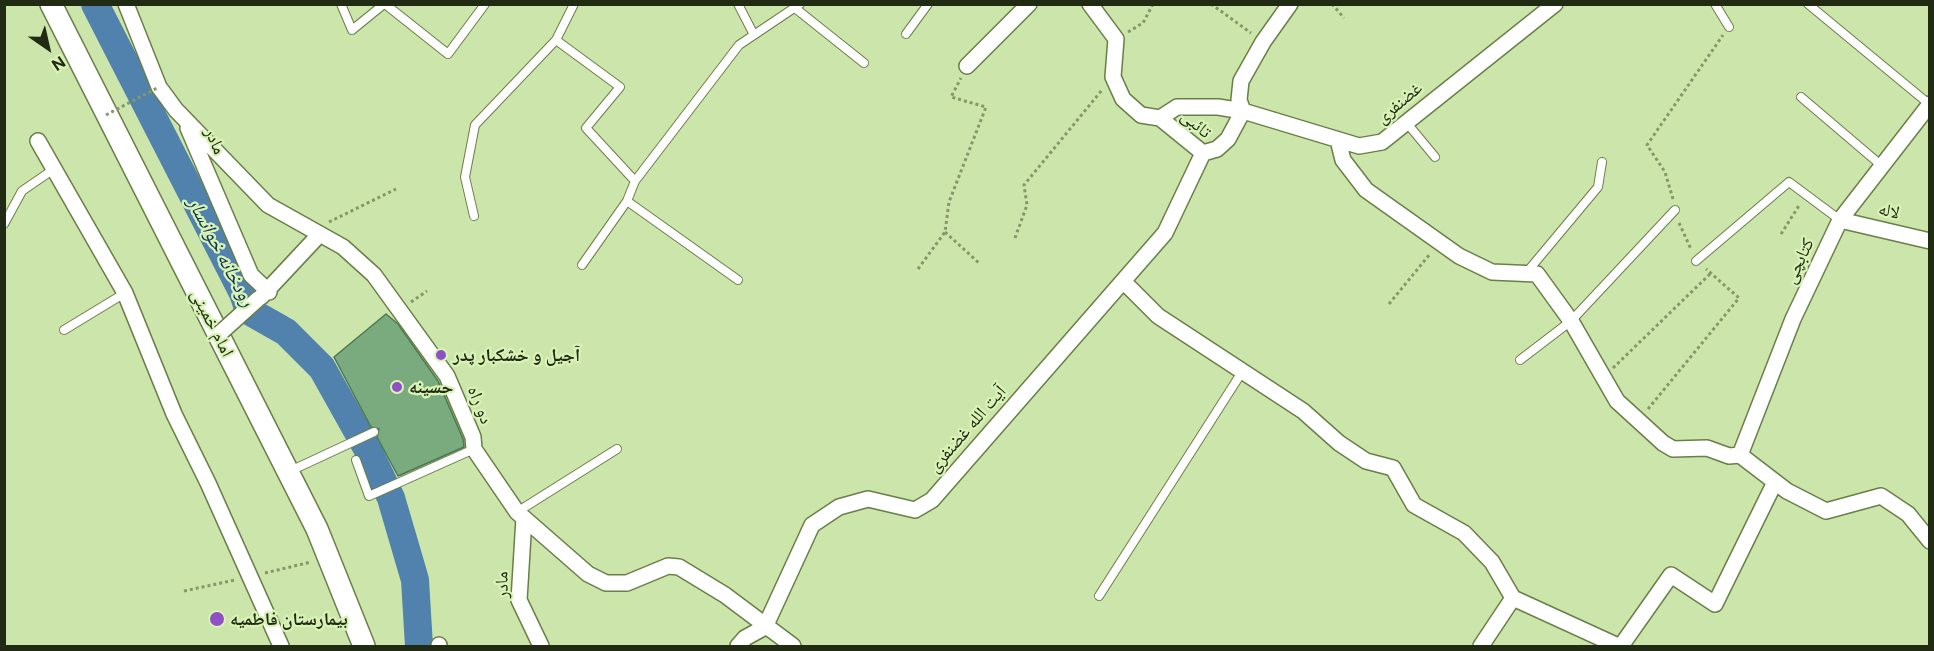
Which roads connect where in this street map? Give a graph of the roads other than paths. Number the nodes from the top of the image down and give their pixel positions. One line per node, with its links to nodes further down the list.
1 (51, 4): 52 (main road, امام خمینی)
2 (126, 4): 26 (street, مادر)
3 (341, 4): 4 (lane)
4 (384, 4): 5 (lane)
5 (485, 4)
6 (574, 4): 19 (lane)
7 (738, 4): 18 (lane)
8 (928, 4): 17 (lane)
9 (1029, 4): 21 (street)
10 (1090, 4): 25 (street, تائبی)
11 (1290, 4): 24 (street)
12 (1555, 4): 27 (street, غضنفری)
13 (1715, 4): 16 (lane)
14 (1808, 4): 23 (lane)
15 (797, 6): 18 (lane); 20 (lane)
16 (1729, 27)
17 (906, 34)
18 (754, 35): 35 (lane)
19 (556, 40): 35 (lane); 38 (lane)
20 (864, 63)
21 (967, 66)
22 (1801, 97): 33 (lane)
23 (1929, 104): 33 (street, کتابچی)
24 (1243, 111): 25 (street, غضنفری); 28 (street, غضنفری); 31 (street)
25 (1160, 118): 31 (street, تائبی)
26 (185, 120): 41 (street, دو راه); 49 (street, مادر)
27 (1406, 122): 28 (street, غضنفری); 30 (lane)
28 (1338, 140): 45 (street)
29 (38, 141): 34 (street)
30 (1435, 157)
31 (1202, 159): 47 (street, آیت الله غضنفری)
32 (1602, 162): 45 (lane)
33 (1882, 166): 39 (street, کتابچی)
34 (54, 169): 40 (lane); 48 (street)
35 (635, 181): 36 (lane)
36 (627, 201): 44 (lane); 46 (lane)
37 (1675, 210): 50 (lane)
38 (474, 216)
39 (1840, 220): 42 (street, لاله); 43 (lane); 58 (street, کتابچی)
40 (4, 224)
41 (315, 233): 49 (street); 56 (street, دو راه)
42 (1929, 241)
43 (1696, 261)
44 (582, 265)
45 (1527, 272): 50 (street)
46 (738, 280)
47 (1123, 281): 54 (street); 66 (street, آیت الله غضنفری)
48 (125, 293): 51 (lane); 67 (street)
49 (264, 295): 52 (street, bridge)
50 (1571, 321): 53 (lane); 58 (street)
51 (64, 330)
52 (218, 335): 60 (main road, امام خمینی)
53 (1520, 360)
54 (1242, 372): 64 (lane); 65 (street)
55 (374, 432): 60 (lane)
56 (474, 449): 59 (lane); 62 (street, دو راه)
57 (617, 449): 62 (lane)
58 (1740, 455): 61 (street)
59 (356, 460)
60 (288, 472): 68 (main road, امام خمینی)
61 (1775, 482): 63 (street); 73 (street)
62 (520, 515): 66 (street, دو راه); 69 (street, مادر)
63 (1929, 542)
64 (1099, 596)
65 (1513, 597): 72 (street); 73 (street)
66 (765, 627): 70 (street); 71 (street)
67 (281, 646)
68 (364, 646)
69 (541, 646)
70 (738, 646)
71 (794, 646)
72 (1481, 646)
73 (1620, 646)

